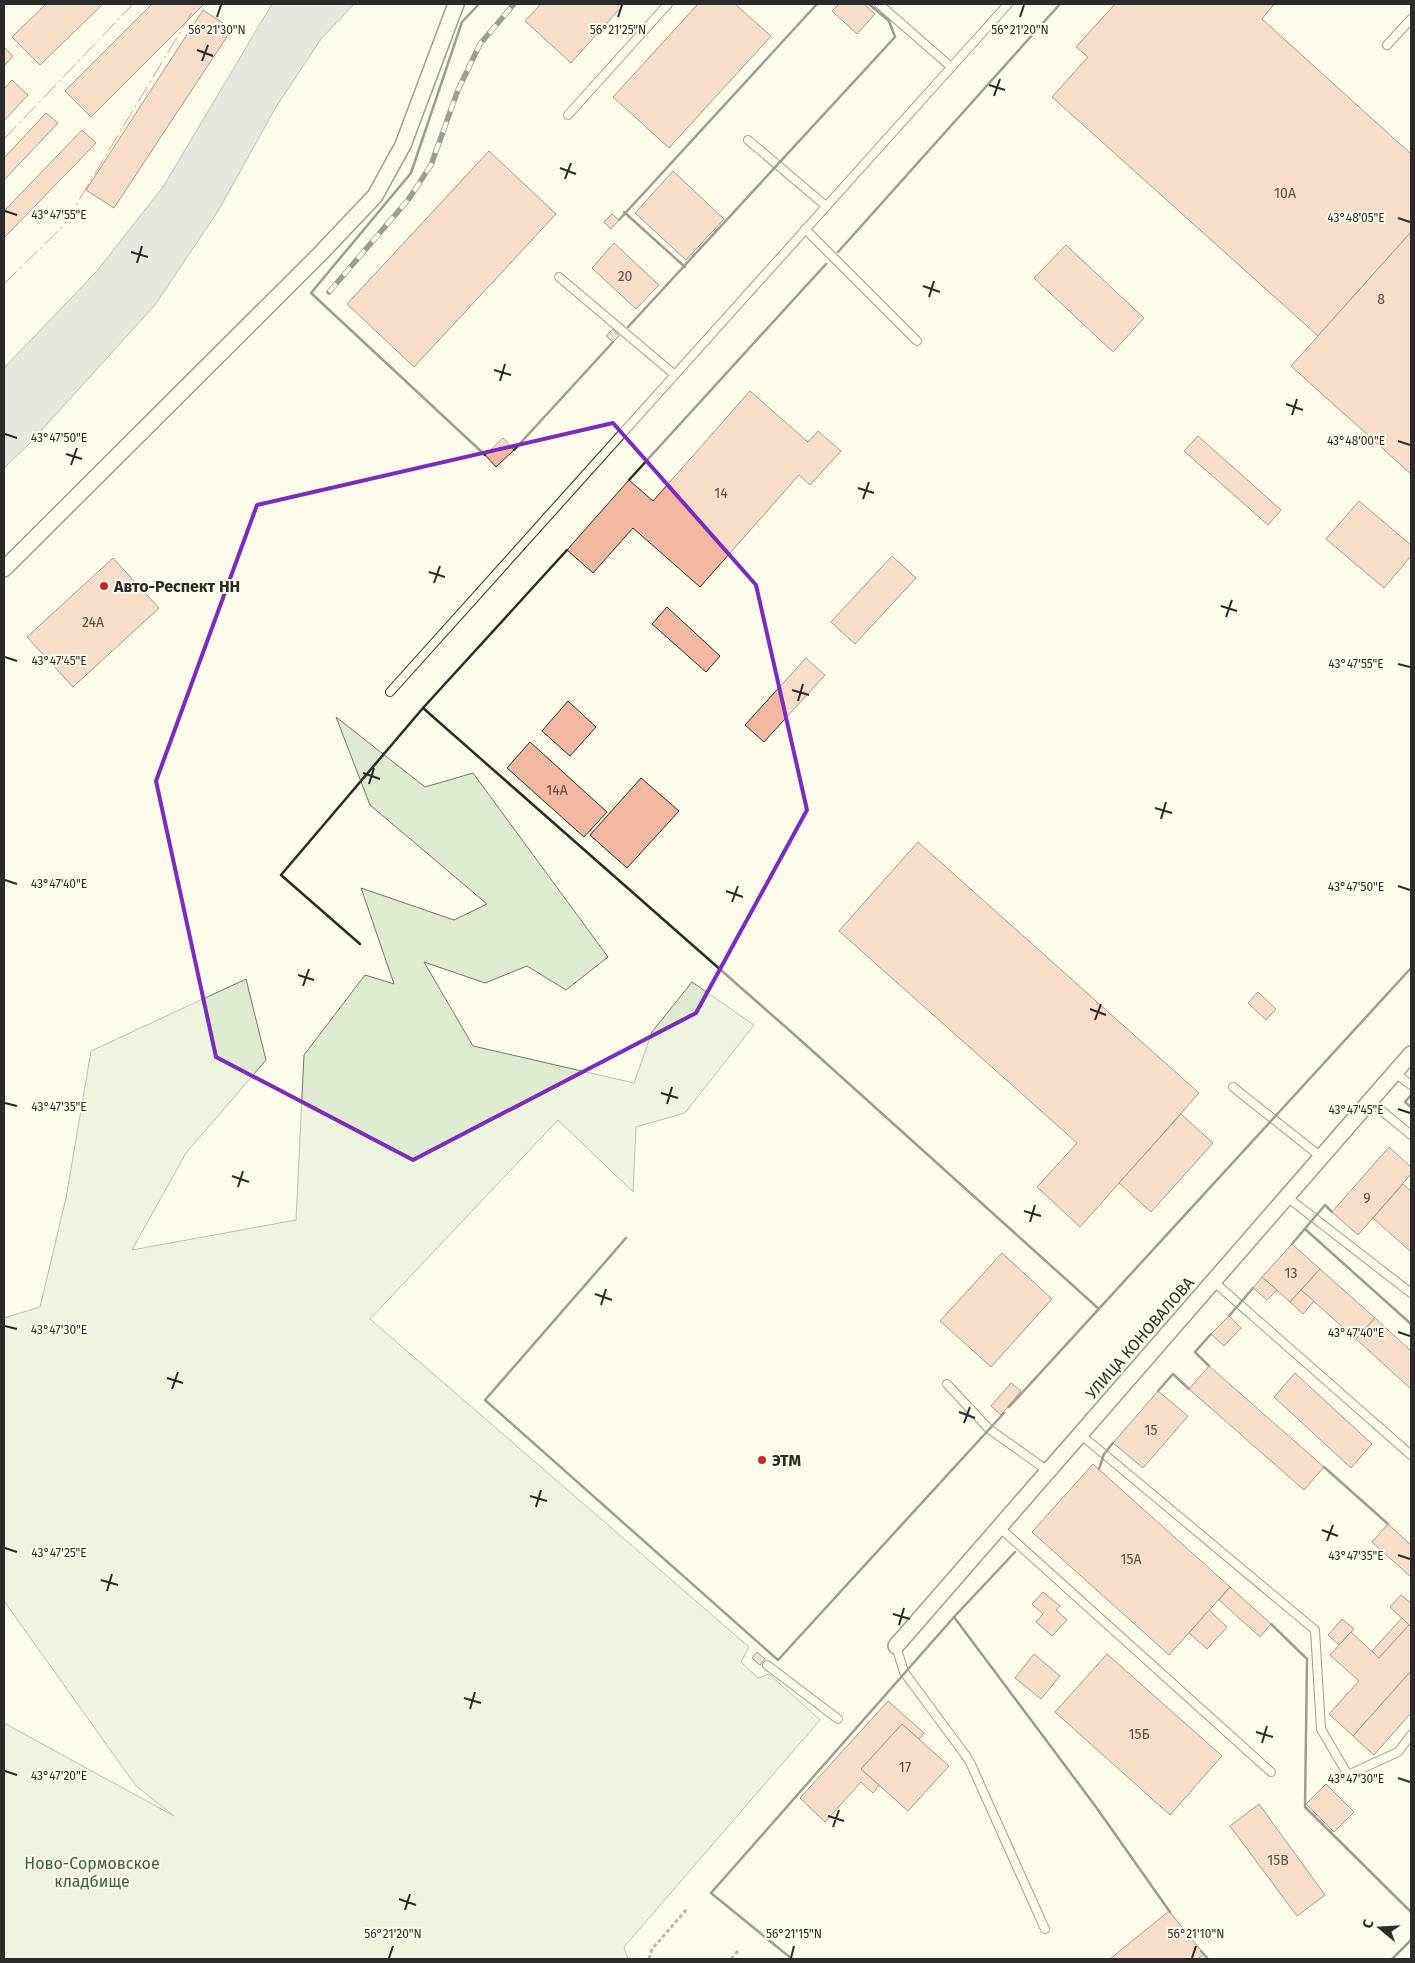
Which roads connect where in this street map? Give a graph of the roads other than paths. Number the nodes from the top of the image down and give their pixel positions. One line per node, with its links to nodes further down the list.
1 (456, 4): 15 (street)
2 (668, 4): 8 (lane)
3 (879, 4): 7 (lane)
4 (1008, 4): 7 (lane)
5 (1411, 19): 6 (lane)
6 (1387, 45)
7 (951, 67): 10 (lane)
8 (568, 115)
9 (748, 140): 10 (lane)
10 (826, 206): 11 (lane)
11 (806, 230): 13 (lane); 14 (lane)
12 (559, 277): 14 (lane)
13 (917, 341)
14 (675, 375): 16 (lane)
15 (4, 569)
16 (390, 692)
17 (1411, 1054): 18 (street, УЛИЦА КОНОВАЛОВА)
18 (1395, 1073): 19 (lane); 21 (street, УЛИЦА КОНОВАЛОВА)
19 (1411, 1085)
20 (1233, 1087): 23 (lane)
21 (1370, 1102): 22 (lane); 23 (street, УЛИЦА КОНОВАЛОВА)
22 (1411, 1135)
23 (1321, 1157): 24 (street, УЛИЦА КОНОВАЛОВА)
24 (1287, 1197): 25 (street, УЛИЦА КОНОВАЛОВА); 26 (lane)
25 (1214, 1281): 28 (street, УЛИЦА КОНОВАЛОВА); 29 (lane)
26 (1411, 1293)
27 (947, 1384): 30 (lane)
28 (1080, 1434): 30 (street, УЛИЦА КОНОВАЛОВА); 35 (lane)
29 (1411, 1455)
30 (1048, 1471): 31 (street, УЛИЦА КОНОВАЛОВА)
31 (999, 1528): 32 (street, УЛИЦА КОНОВАЛОВА); 36 (lane)
32 (896, 1646): 37 (lane)
33 (767, 1665): 34 (lane)
34 (838, 1720)
35 (1411, 1736)
36 (1271, 1772)
37 (1045, 1929)

